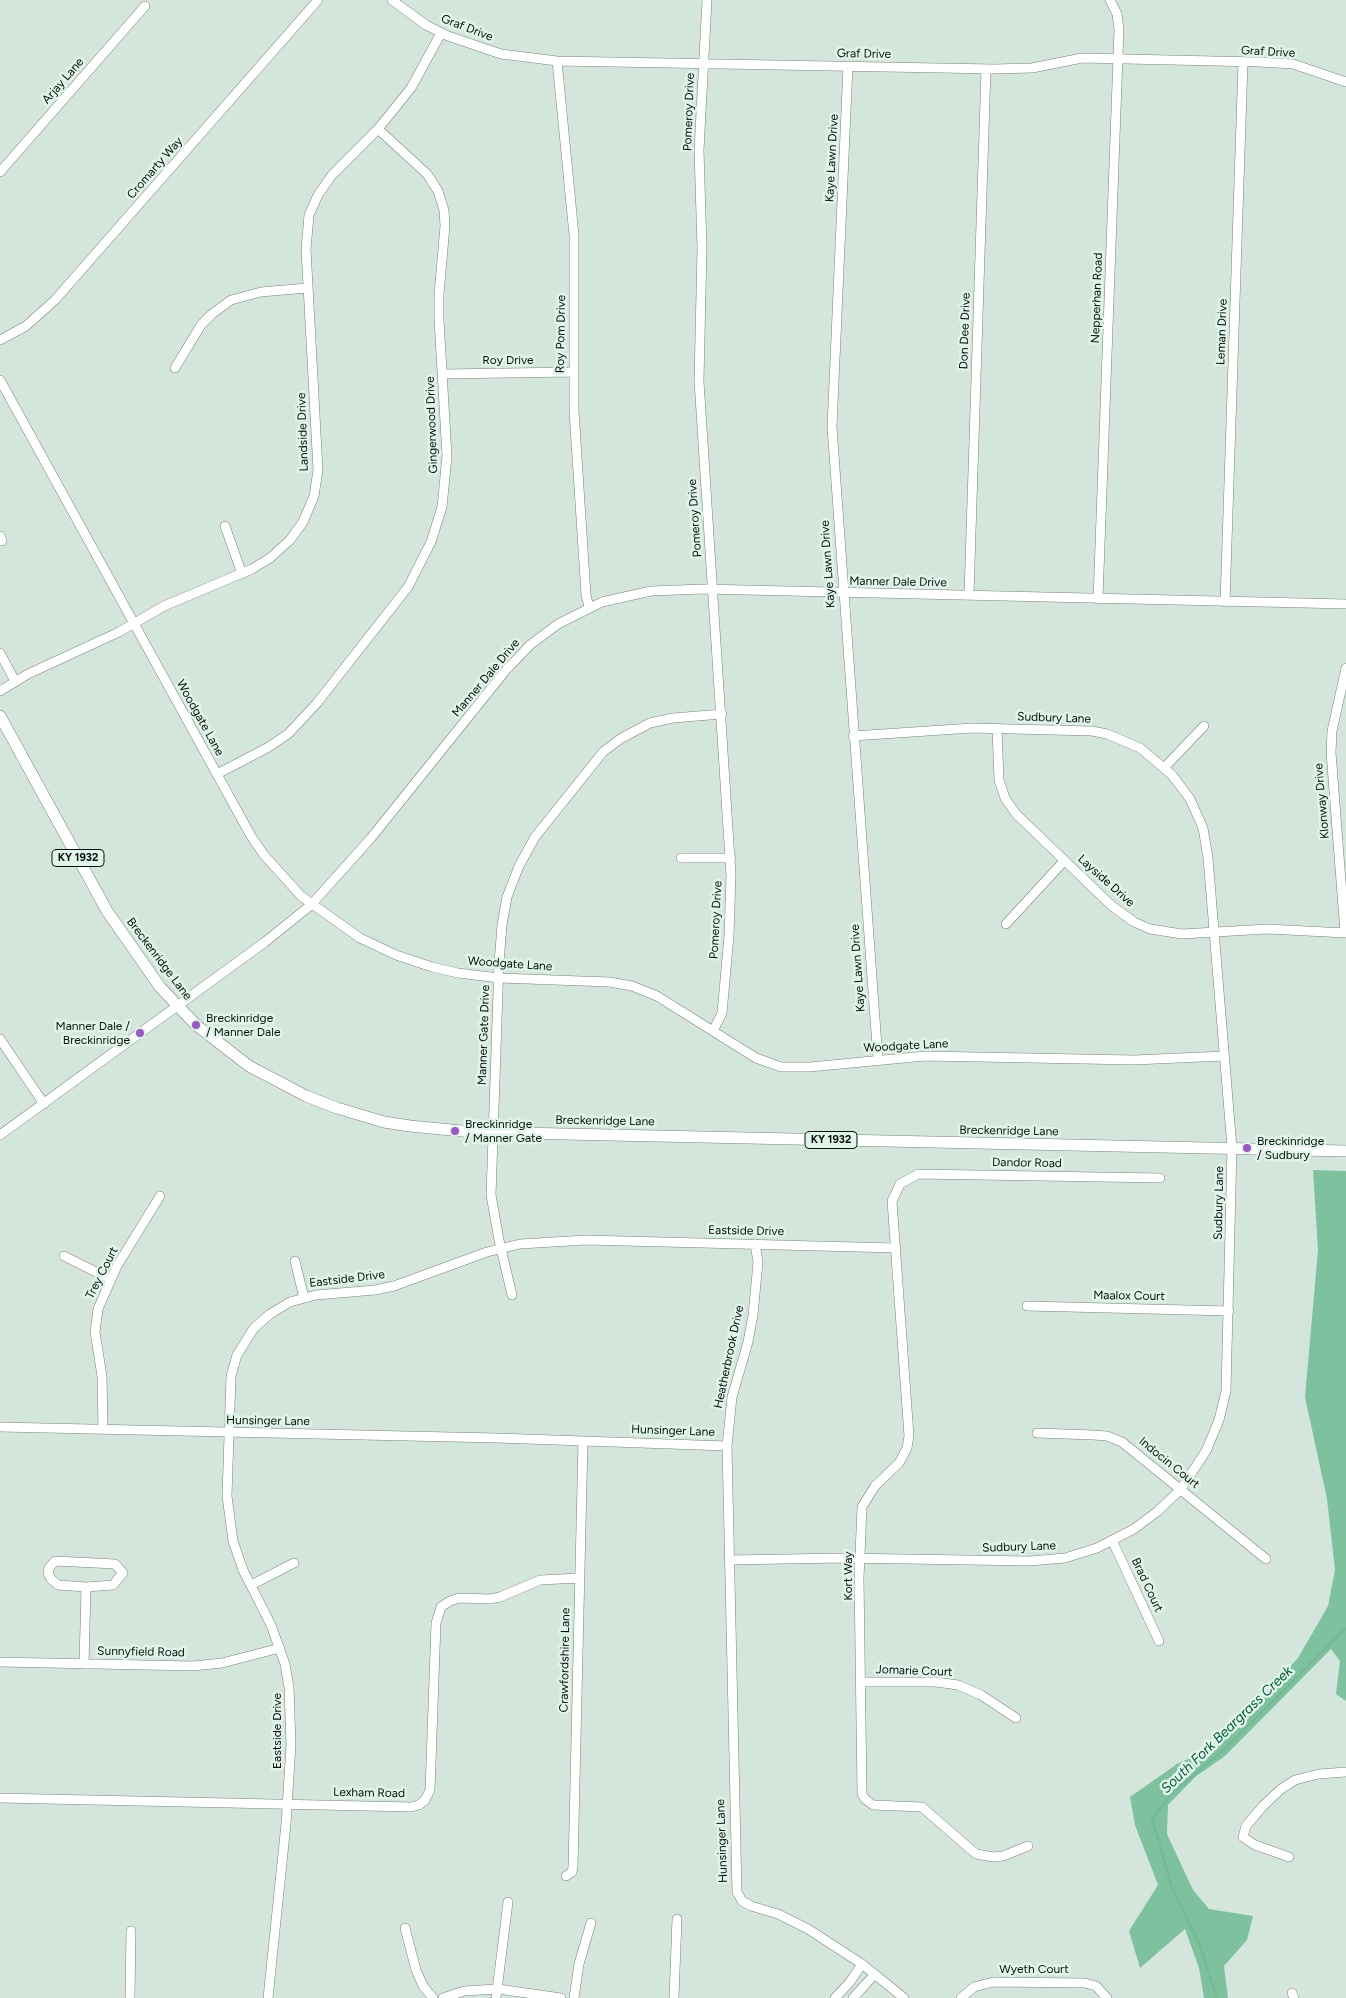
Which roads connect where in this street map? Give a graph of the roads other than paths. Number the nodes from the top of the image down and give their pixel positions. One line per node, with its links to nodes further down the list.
1 (318, 0): 17 (street, Cromarty Way)
2 (392, 0): 6 (street, Graf Drive)
3 (707, 0): 10 (street, Pomeroy Drive)
4 (1110, 0): 7 (street, Nepperhan Road)
5 (145, 6): 15 (street, Arjay Lane)
6 (440, 33): 8 (street, Graf Drive); 14 (street, Landside Drive)
7 (1118, 59): 9 (street, Graf Drive); 12 (street, Graf Drive); 27 (street, Nepperhan Road)
8 (557, 61): 10 (street, Graf Drive); 19 (street, Roy Pom Drive)
9 (1243, 62): 13 (street, Graf Drive); 28 (street, Leman Drive)
10 (703, 63): 11 (street, Graf Drive); 24 (street, Pomeroy Drive)
11 (848, 66): 12 (street, Graf Drive); 25 (street, Kaye Lawn Drive)
12 (986, 69): 26 (street, Don Dee Drive)
13 (1346, 82)
14 (378, 129): 16 (street, Landside Drive); 20 (street, Gingerwood Drive)
15 (0, 172)
16 (308, 288): 18 (street); 23 (street, Landside Drive)
17 (0, 340)
18 (175, 368)
19 (573, 372): 20 (street, Roy Drive); 30 (street, Roy Pom Drive)
20 (442, 374): 42 (street, Gingerwood Drive)
21 (0, 380): 31 (street, Woodgate Lane)
22 (225, 526): 23 (street)
23 (242, 574): 31 (street, Landside Drive)
24 (713, 590): 25 (street, Manner Dale Drive); 30 (street, Manner Dale Drive); 36 (street, Pomeroy Drive)
25 (842, 593): 26 (street, Manner Dale Drive); 40 (street, Kaye Lawn Drive)
26 (969, 594): 27 (street, Manner Dale Drive)
27 (1098, 599): 28 (street, Manner Dale Drive)
28 (1225, 602): 29 (street, Manner Dale Drive)
29 (1346, 604)
30 (589, 607): 46 (street, Manner Dale Drive)
31 (134, 623): 34 (street, Landside Drive); 42 (street, Woodgate Lane)
32 (0, 653): 34 (street)
33 (1346, 668): 49 (street, Klonway Drive)
34 (15, 681): 35 (street, Landside Drive)
35 (0, 691)
36 (722, 714): 44 (street, Pomeroy Drive); 50 (street, Manner Gate Drive)
37 (0, 716): 51 (main road, Breckenridge Lane / KY 1932)
38 (1204, 726): 41 (street)
39 (997, 728): 40 (street, Sudbury Lane); 41 (street, Sudbury Lane); 45 (street, Layside Drive)
40 (853, 736): 55 (street, Kaye Lawn Drive)
41 (1164, 768): 48 (street, Sudbury Lane)
42 (217, 774): 46 (street, Woodgate Lane)
43 (681, 858): 44 (street)
44 (731, 858): 52 (street, Pomeroy Drive)
45 (1064, 861): 47 (street); 48 (street, Layside Drive)
46 (311, 905): 50 (street, Woodgate Lane); 51 (street, Manner Dale Drive)
47 (1006, 924)
48 (1214, 932): 49 (street, Layside Drive); 54 (street, Sudbury Lane)
49 (1346, 933)
50 (499, 978): 52 (street, Woodgate Lane); 57 (street, Manner Gate Drive)
51 (176, 1005): 56 (street, Manner Dale Drive); 57 (main road, Breckenridge Lane / KY 1932)
52 (714, 1031): 55 (street, Woodgate Lane)
53 (0, 1039): 56 (street)
54 (1224, 1056): 55 (street, Woodgate Lane); 59 (street, Sudbury Lane)
55 (878, 1060)
56 (44, 1104): 58 (street, Manner Dale Drive)
57 (493, 1132): 59 (main road, Breckenridge Lane / KY 1932); 66 (street, Manner Gate Drive)
58 (0, 1135)
59 (1232, 1148): 60 (main road, Breckenridge Lane / KY 1932); 73 (street, Sudbury Lane)
60 (1346, 1151)
61 (1160, 1178): 62 (street, Dandor Road)
62 (898, 1186): 65 (street, Kort Way)
63 (160, 1196): 69 (street, Trey Court)
64 (755, 1244): 65 (street, Eastside Drive); 66 (street, Eastside Drive); 79 (street, Heatherbrook Drive)
65 (895, 1248): 82 (street, Kort Way)
66 (501, 1249): 70 (street, Manner Gate Drive); 71 (street, Eastside Drive)
67 (64, 1256): 69 (street)
68 (295, 1261): 71 (street)
69 (110, 1279): 75 (street, Trey Court)
70 (512, 1294)
71 (304, 1298): 76 (street, Eastside Drive)
72 (1027, 1306): 73 (street, Maalox Court)
73 (1230, 1311): 80 (street, Sudbury Lane)
74 (0, 1427): 75 (street, Hunsinger Lane)
75 (103, 1429): 76 (street, Hunsinger Lane)
76 (228, 1433): 78 (street, Hunsinger Lane); 87 (street, Eastside Drive)
77 (1037, 1433): 80 (street, Indocin Court)
78 (583, 1441): 79 (street, Hunsinger Lane); 86 (street, Crawfordshire Lane)
79 (727, 1446): 83 (street, Hunsinger Lane)
80 (1181, 1489): 81 (street, Sudbury Lane); 84 (street, Indocin Court)
81 (1112, 1540): 82 (street, Sudbury Lane); 89 (street, Brad Court)
82 (860, 1559): 83 (street, Sudbury Lane); 93 (street, Kort Way)
83 (729, 1560): 106 (street, Hunsinger Lane)
84 (1266, 1560)
85 (294, 1563): 87 (street)
86 (580, 1578): 97 (street, Lexham Road); 100 (street, Crawfordshire Lane)
87 (251, 1585): 90 (street, Eastside Drive)
88 (86, 1587): 88 (street); 92 (street)
89 (1159, 1641)
90 (280, 1648): 92 (street, Sunnyfield Road); 97 (street, Eastside Drive)
91 (0, 1662): 92 (street, Sunnyfield Road)
92 (84, 1664)
93 (862, 1682): 94 (street, Jomarie Court); 98 (street, Kort Way)
94 (1016, 1718)
95 (1346, 1772): 99 (street)
96 (0, 1798): 97 (street, Lexham Road)
97 (287, 1804): 110 (street, Eastside Drive)
98 (1028, 1846)
99 (1289, 1857)
100 (566, 1876)
101 (508, 1902): 108 (street)
102 (677, 1918): 115 (street)
103 (592, 1923): 114 (street)
104 (405, 1928): 111 (street)
105 (131, 1931): 109 (street)
106 (862, 1964): 107 (street, Hunsinger Lane); 116 (street)
107 (875, 1974): 117 (street); 118 (street, Hunsinger Lane)
108 (497, 1993): 112 (street); 113 (street)
109 (130, 1998)
110 (268, 1998)
111 (433, 1998)
112 (443, 1998)
113 (561, 1998)
114 (574, 1998)
115 (674, 1998)
116 (835, 1998)
117 (853, 1998)
118 (904, 1998)
119 (961, 1998): 120 (street, Wyeth Court)
120 (1107, 1998)

